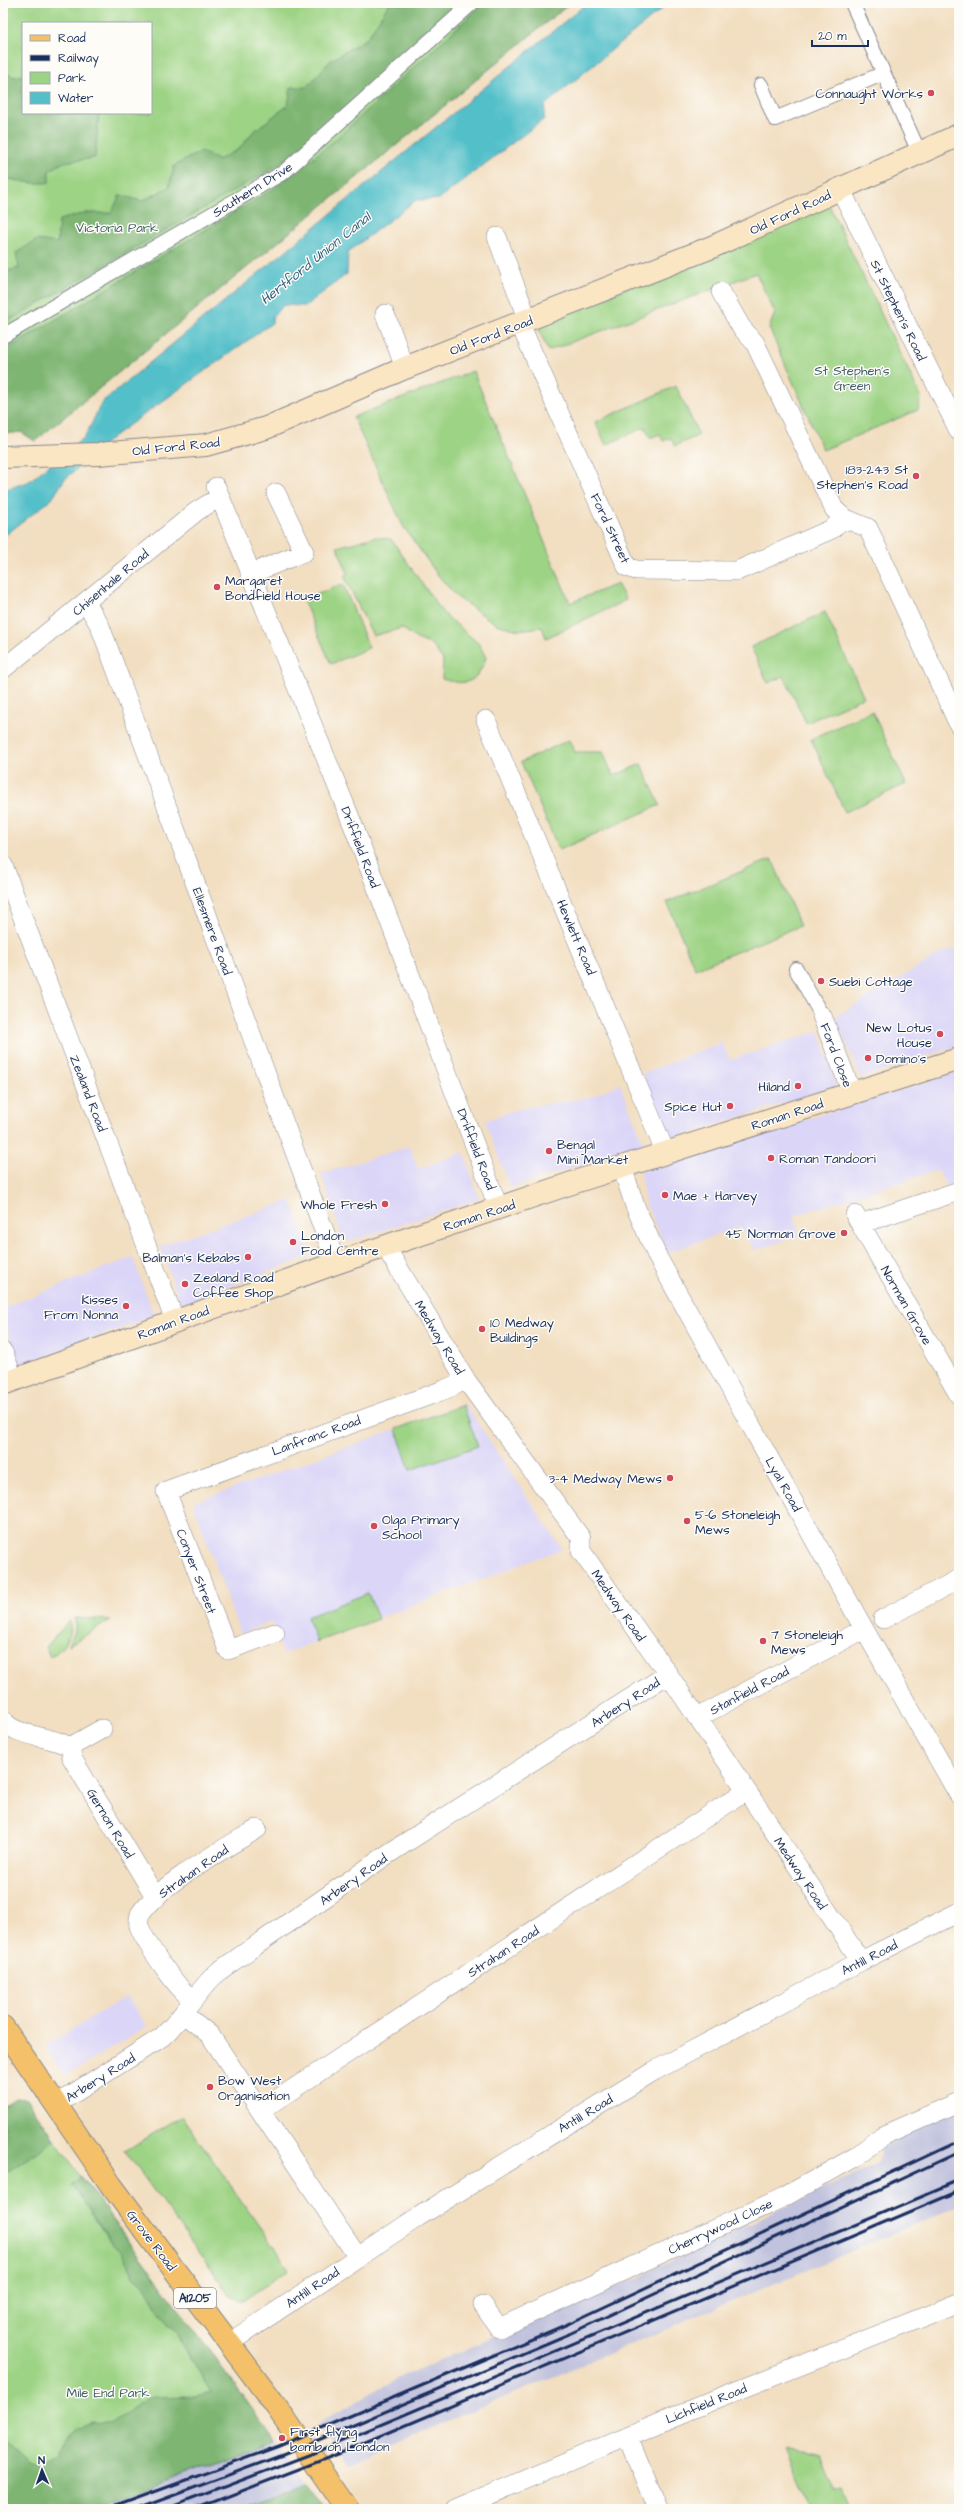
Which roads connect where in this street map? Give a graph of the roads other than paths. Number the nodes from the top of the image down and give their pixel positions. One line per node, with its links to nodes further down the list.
1 (472, 3): 12 (street, Southern Drive)
2 (852, 3): 3 (street)
3 (882, 74): 4 (street); 6 (street)
4 (761, 85)
5 (959, 135): 6 (main road, Old Ford Road)
6 (919, 152): 7 (main road, Old Ford Road)
7 (840, 188): 11 (main road, Old Ford Road); 14 (street, St Stephen's Road)
8 (497, 237): 11 (street)
9 (721, 292): 18 (street)
10 (385, 314): 13 (street)
11 (524, 322): 13 (main road, Old Ford Road); 18 (street, Ford Street)
12 (3, 336)
13 (406, 368): 15 (main road, Old Ford Road)
14 (959, 429)
15 (3, 457)
16 (218, 492): 19 (street, Driffield Road); 20 (street, Chisenhale Road)
17 (276, 493): 19 (street)
18 (844, 518): 23 (street)
19 (250, 574): 32 (street, Driffield Road)
20 (92, 597): 21 (street, Chisenhale Road); 34 (street, Ellesmere Road)
21 (3, 669)
22 (486, 720): 29 (street, Hewlett Road)
23 (959, 725)
24 (3, 865): 35 (street, Zealand Road)
25 (796, 969): 26 (street)
26 (822, 1016): 28 (street, Ford Close)
27 (959, 1059): 28 (main road, Roman Road)
28 (852, 1094): 29 (main road, Roman Road)
29 (666, 1154): 30 (main road, Roman Road)
30 (622, 1167): 32 (main road, Roman Road); 43 (street, Lyal Road)
31 (959, 1191): 39 (street, Norman Grove)
32 (499, 1209): 33 (main road, Roman Road)
33 (385, 1246): 34 (main road, Roman Road); 37 (street, Medway Road)
34 (336, 1263): 35 (main road, Roman Road)
35 (175, 1321): 38 (main road, Roman Road)
36 (3, 1352): 38 (street)
37 (466, 1380): 40 (street, Lanfranc Road); 45 (street, Medway Road)
38 (8, 1382)
39 (959, 1395)
40 (166, 1491): 44 (street, Conyer Street)
41 (959, 1579): 42 (street)
42 (883, 1619)
43 (864, 1629): 46 (street, Stanfield Road); 51 (street, Lyal Road)
44 (275, 1633)
45 (668, 1674): 46 (street, Medway Road); 56 (street, Arbery Road)
46 (697, 1718): 50 (street, Medway Road)
47 (4, 1723): 49 (street)
48 (102, 1729): 49 (street)
49 (70, 1746): 53 (street, Gernon Road)
50 (746, 1791): 55 (street, Medway Road); 60 (street, Strahan Road)
51 (959, 1795)
52 (257, 1829): 53 (street, Strahan Road)
53 (156, 1898): 56 (street, Strahan Road)
54 (959, 1912): 55 (street, Antill Road)
55 (860, 1960): 61 (street, Antill Road)
56 (188, 2007): 59 (street, Arbery Road); 60 (street, Strahan Road)
57 (3, 2027): 59 (main road, Grove Road / A1205)
58 (959, 2102): 63 (street, Cherrywood Close)
59 (57, 2104): 64 (main road, Grove Road / A1205)
60 (261, 2110): 61 (street, Strahan Road)
61 (358, 2256): 64 (street, Antill Road)
62 (959, 2303): 65 (street, Lichfield Road)
63 (483, 2305)
64 (229, 2343): 66 (main road, Grove Road / A1205)
65 (628, 2436): 67 (street, Lichfield Road); 68 (street)
66 (347, 2509)
67 (456, 2509)
68 (658, 2509)

